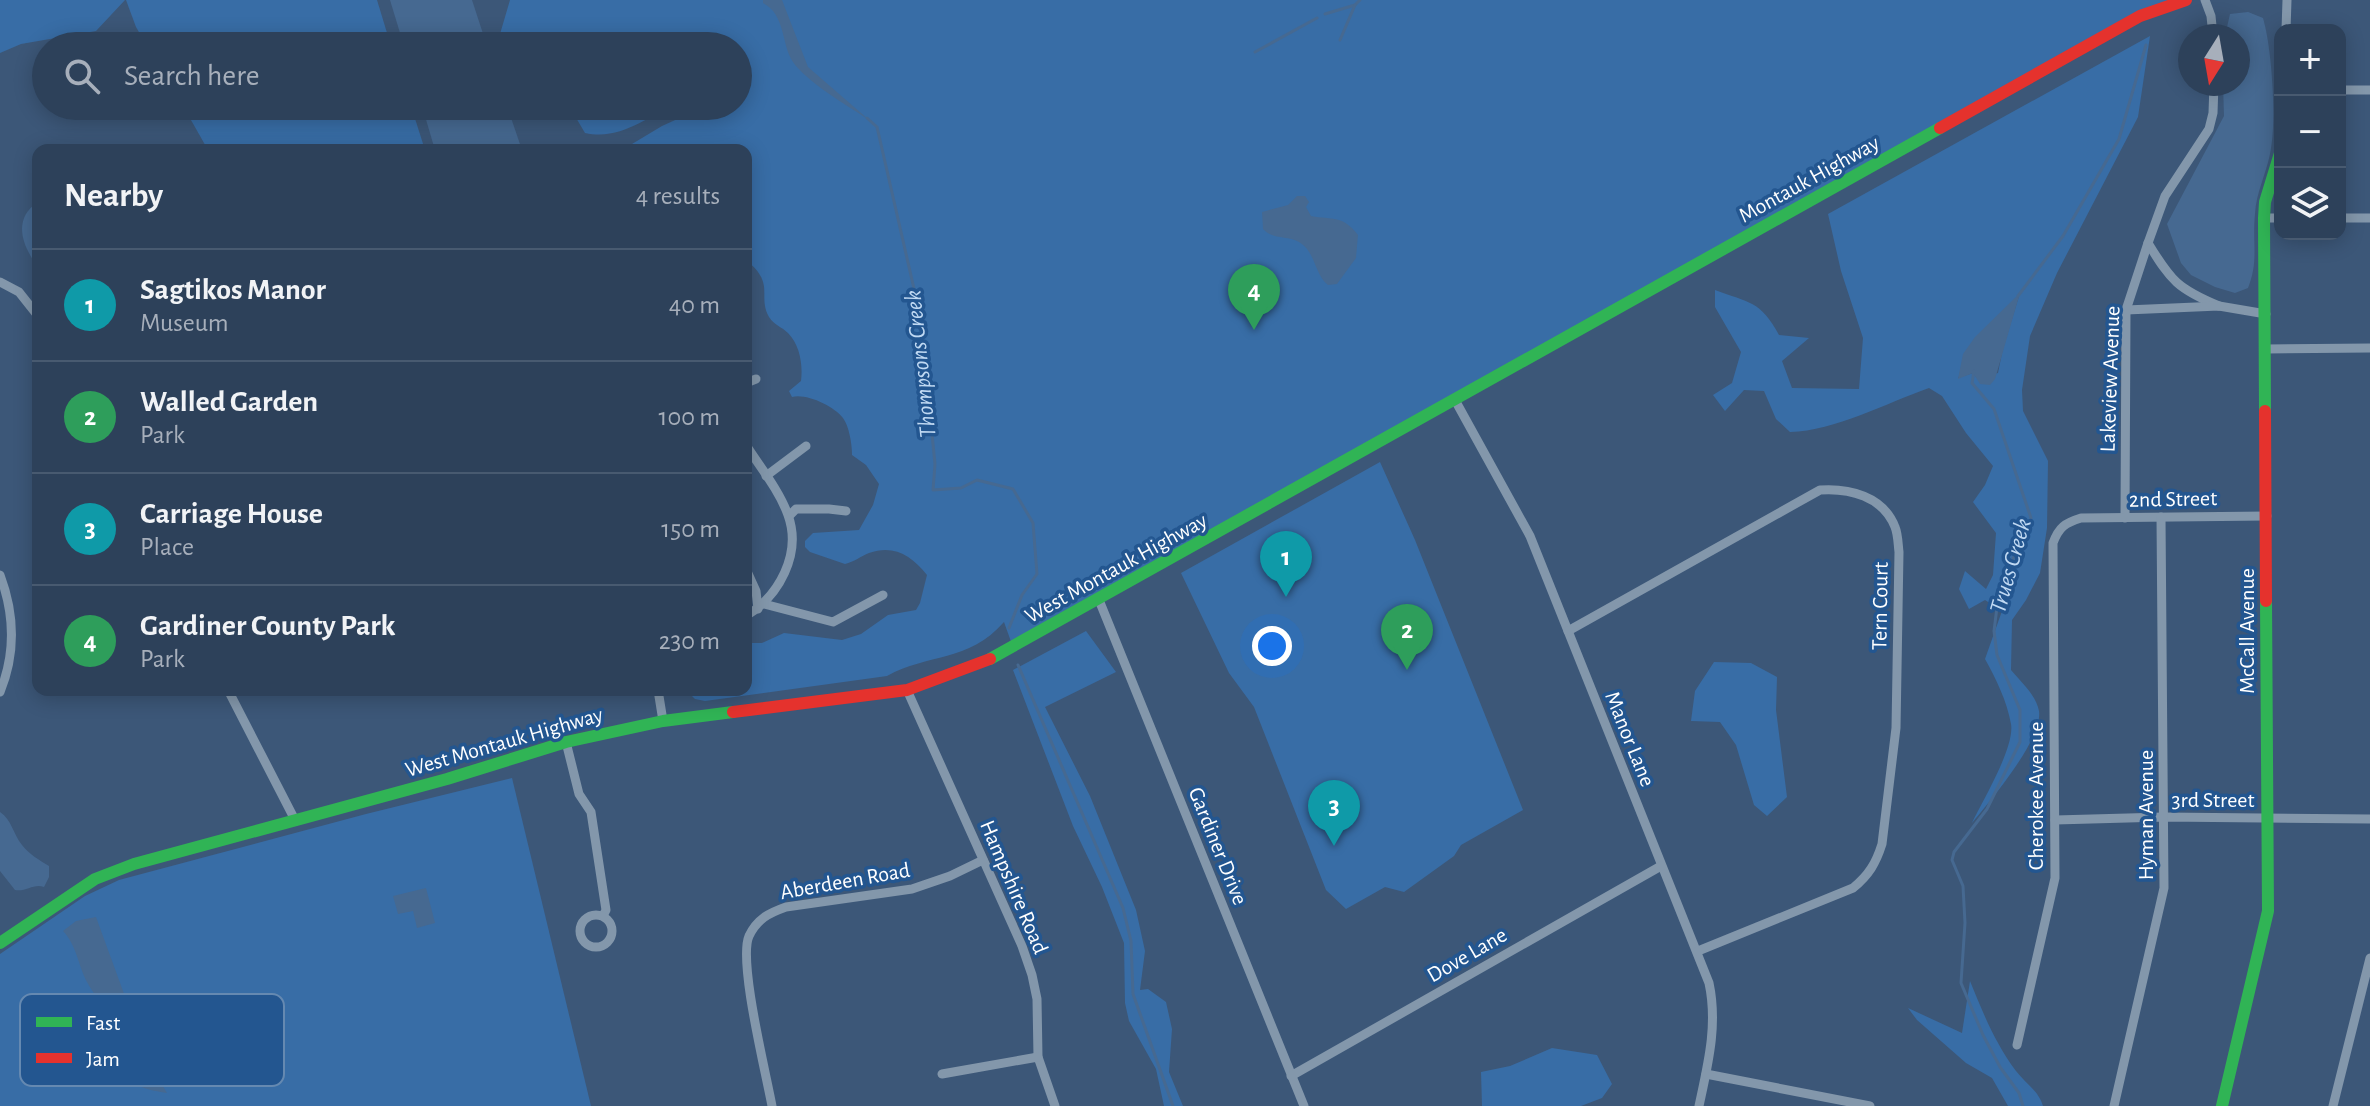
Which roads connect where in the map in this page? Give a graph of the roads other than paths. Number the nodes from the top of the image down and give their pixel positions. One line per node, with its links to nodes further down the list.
1 (2186, 0): 22 (main road, Montauk Highway)
2 (2205, 0): 4 (street)
3 (2287, 0): 5 (street)
4 (2212, 24)
5 (2286, 24)
6 (2346, 90): 7 (street)
7 (2370, 90)
8 (2214, 96): 14 (street, Lakeview Avenue)
9 (2275, 168): 10 (main road, McCall Avenue)
10 (2264, 218): 11 (street); 19 (main road, McCall Avenue)
11 (2274, 218)
12 (2346, 218): 13 (street)
13 (2370, 218)
14 (2148, 243): 16 (street); 18 (street, Lakeview Avenue)
15 (0, 282): 17 (street)
16 (2219, 306): 18 (street); 19 (street)
17 (32, 308)
18 (2126, 310): 30 (street, Lakeview Avenue)
19 (2266, 314): 21 (main road, McCall Avenue)
20 (2370, 348): 21 (street)
21 (2266, 349): 28 (main road, McCall Avenue)
22 (1455, 400): 35 (main road, West Montauk Highway); 38 (street, Manor Lane)
23 (806, 446): 25 (street)
24 (752, 454): 25 (street)
25 (766, 476): 27 (street)
26 (846, 511): 27 (street)
27 (789, 516): 36 (street)
28 (2267, 516): 29 (street, 2nd Street); 46 (main road, McCall Avenue)
29 (2161, 517): 30 (street, 2nd Street); 45 (street, Hyman Avenue)
30 (2125, 518): 31 (street, 2nd Street)
31 (2053, 543): 49 (street, Cherokee Avenue)
32 (0, 575): 40 (street)
33 (752, 582): 36 (street)
34 (883, 595): 36 (street)
35 (1099, 600): 39 (main road, West Montauk Highway); 60 (street, Gardiner Drive)
36 (761, 606): 37 (street)
37 (752, 612)
38 (1568, 631): 51 (street, Manor Lane); 54 (street, Tern Court)
39 (907, 690): 43 (main road, West Montauk Highway); 50 (street, Hampshire Road)
40 (0, 692)
41 (231, 696): 48 (street)
42 (659, 696): 43 (street)
43 (663, 721): 44 (main road, West Montauk Highway)
44 (566, 742): 48 (main road, West Montauk Highway); 52 (street)
45 (2164, 817): 46 (street, 3rd Street); 49 (street, 3rd Street); 66 (street, Hyman Avenue)
46 (2268, 818): 47 (street, 3rd Street); 67 (main road, McCall Avenue)
47 (2370, 819)
48 (295, 820): 53 (main road, West Montauk Highway)
49 (2055, 820): 56 (street, Cherokee Avenue)
50 (983, 860): 57 (street, Hampshire Road); 61 (street, Aberdeen Road)
51 (1661, 866): 54 (street, Manor Lane); 60 (street, Dove Lane)
52 (603, 916)
53 (0, 943)
54 (1698, 951): 59 (street, Manor Lane)
55 (2370, 958): 68 (street)
56 (2017, 1045)
57 (1038, 1057): 58 (street); 62 (street, Hampshire Road)
58 (942, 1074)
59 (1706, 1074): 64 (street, Manor Lane); 65 (street)
60 (1291, 1076): 63 (street, Gardiner Drive)
61 (772, 1106)
62 (1055, 1106)
63 (1304, 1106)
64 (1699, 1106)
65 (1870, 1106)
66 (2114, 1106)
67 (2222, 1106)
68 (2333, 1106)

